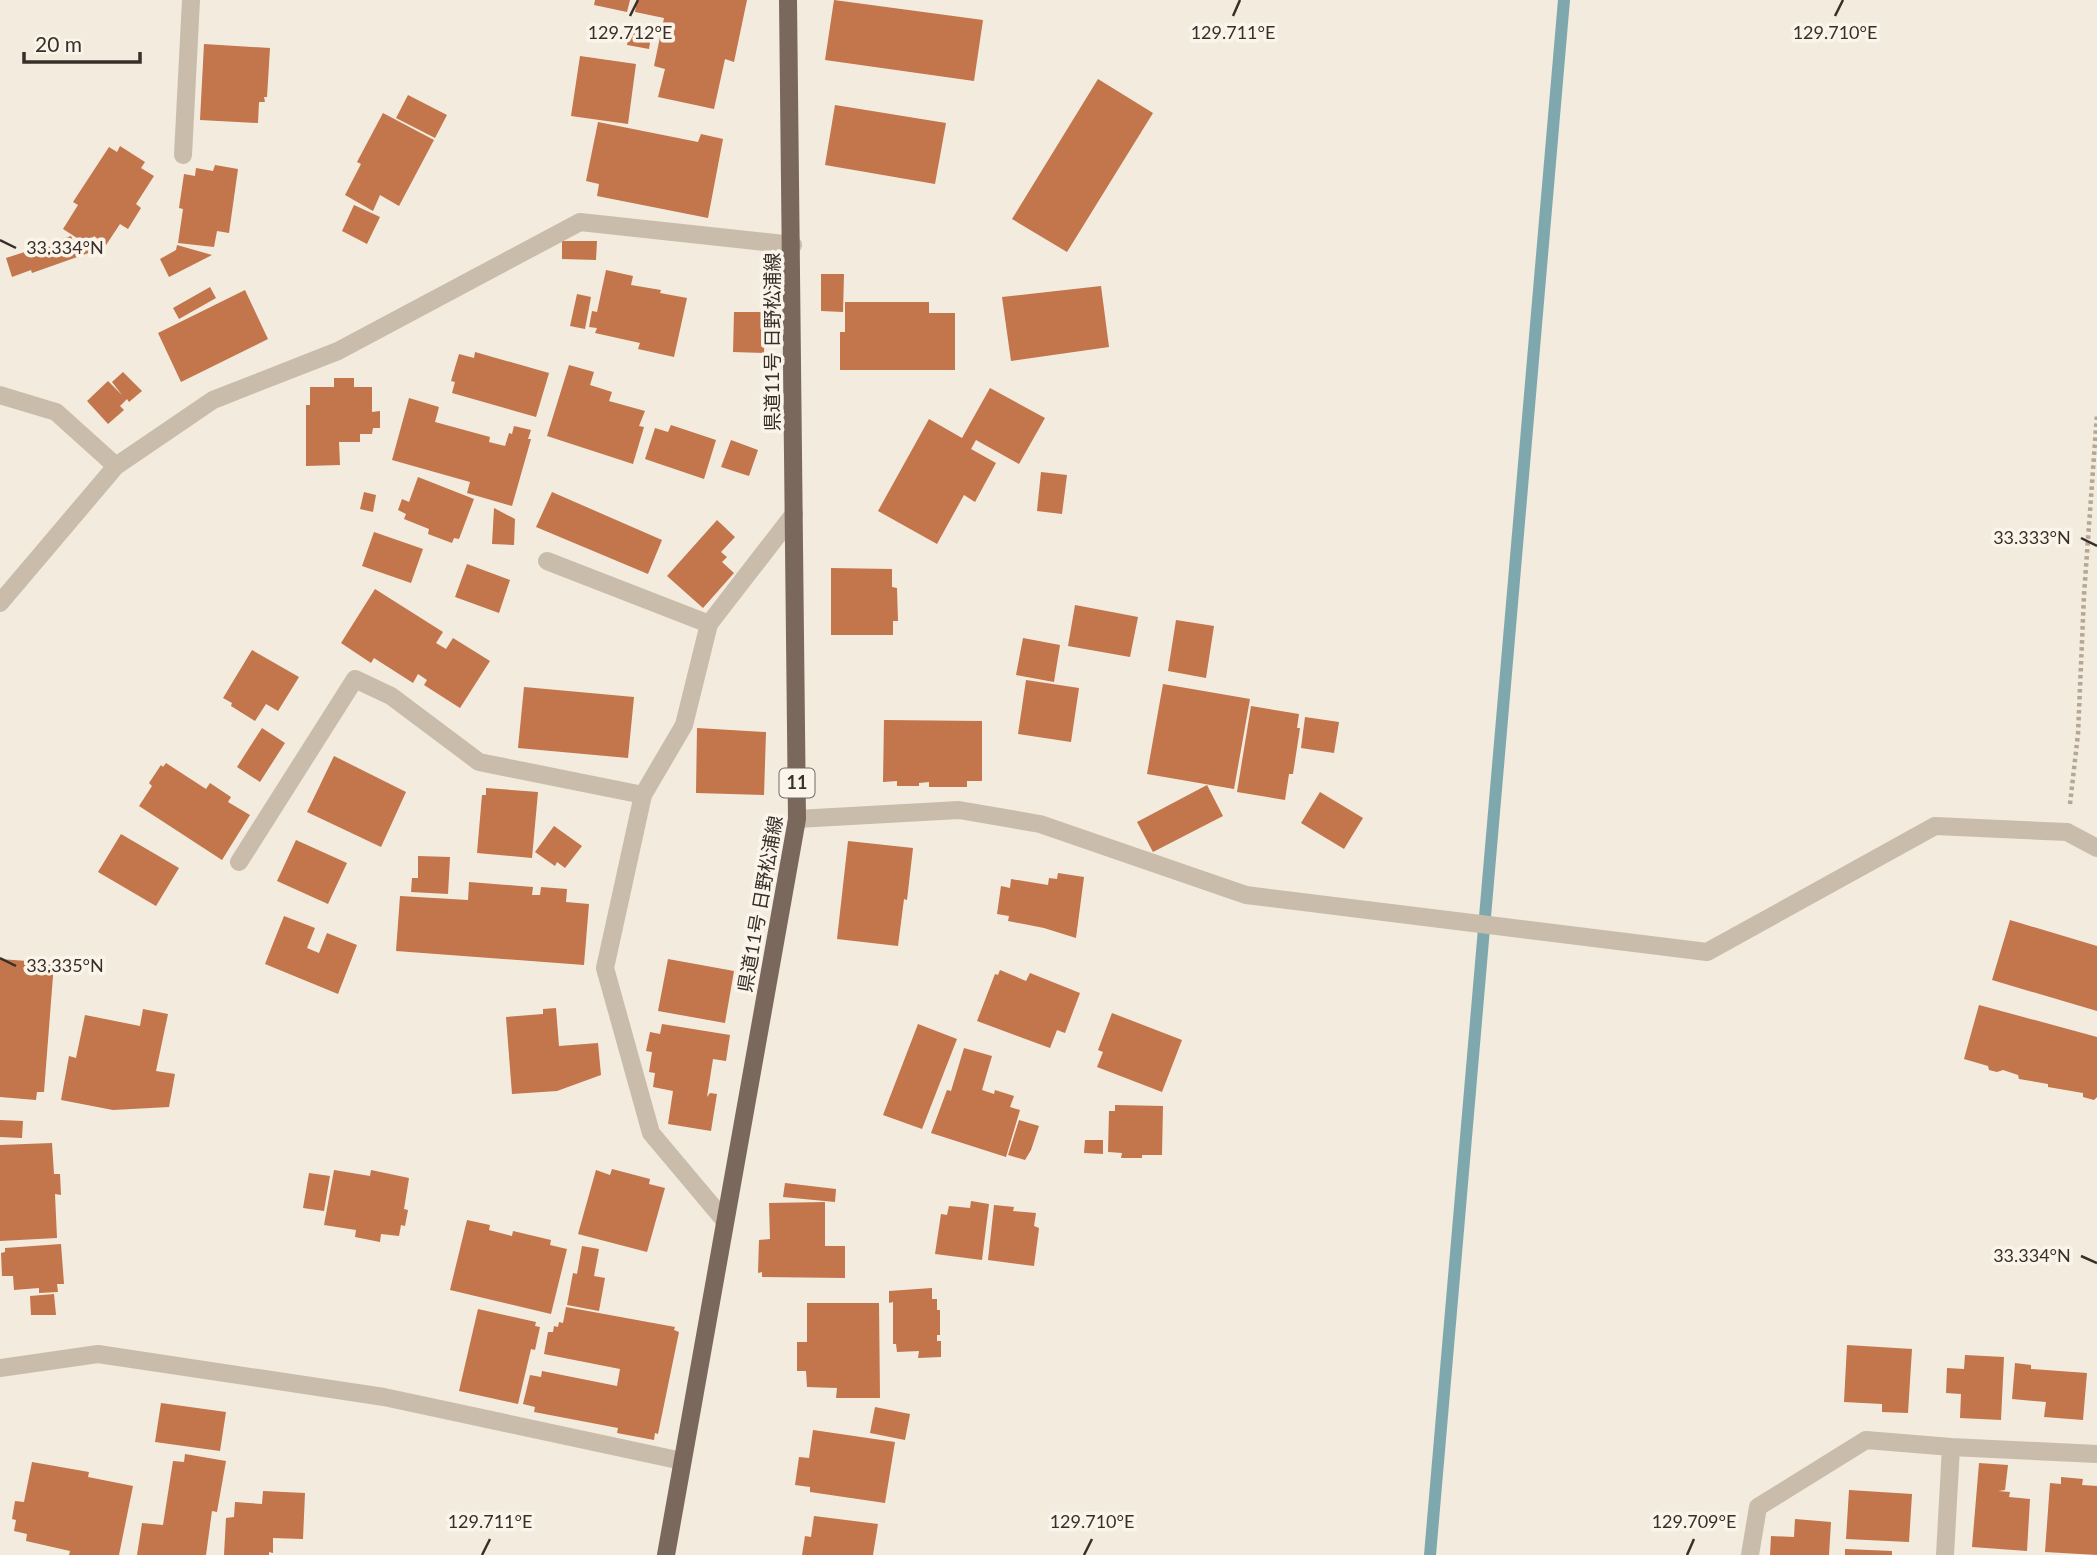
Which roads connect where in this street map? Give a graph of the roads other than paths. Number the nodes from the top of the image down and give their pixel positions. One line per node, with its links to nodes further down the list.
1 (191, 0): 3 (street)
2 (788, 0): 4 (main road, 県道11号 日野松浦線 / 11)
3 (183, 155)
4 (793, 245): 6 (street); 7 (main road, 県道11号 日野松浦線 / 11)
5 (0, 395): 6 (street)
6 (116, 466): 9 (street)
7 (794, 514): 10 (street); 12 (main road, 県道11号 日野松浦線 / 11)
8 (547, 561): 10 (street)
9 (0, 603)
10 (709, 624): 11 (street)
11 (643, 794): 14 (street); 15 (street)
12 (797, 819): 13 (street); 15 (main road, 県道11号 日野松浦線 / 11)
13 (2097, 848)
14 (239, 862)
15 (725, 1221): 19 (main road, 県道11号 日野松浦線 / 11)
16 (0, 1368): 19 (street)
17 (1951, 1447): 18 (street); 21 (street); 22 (street)
18 (2097, 1454)
19 (682, 1461): 20 (main road, 県道11号 日野松浦線 / 11)
20 (666, 1555)
21 (1750, 1555)
22 (1945, 1555)

